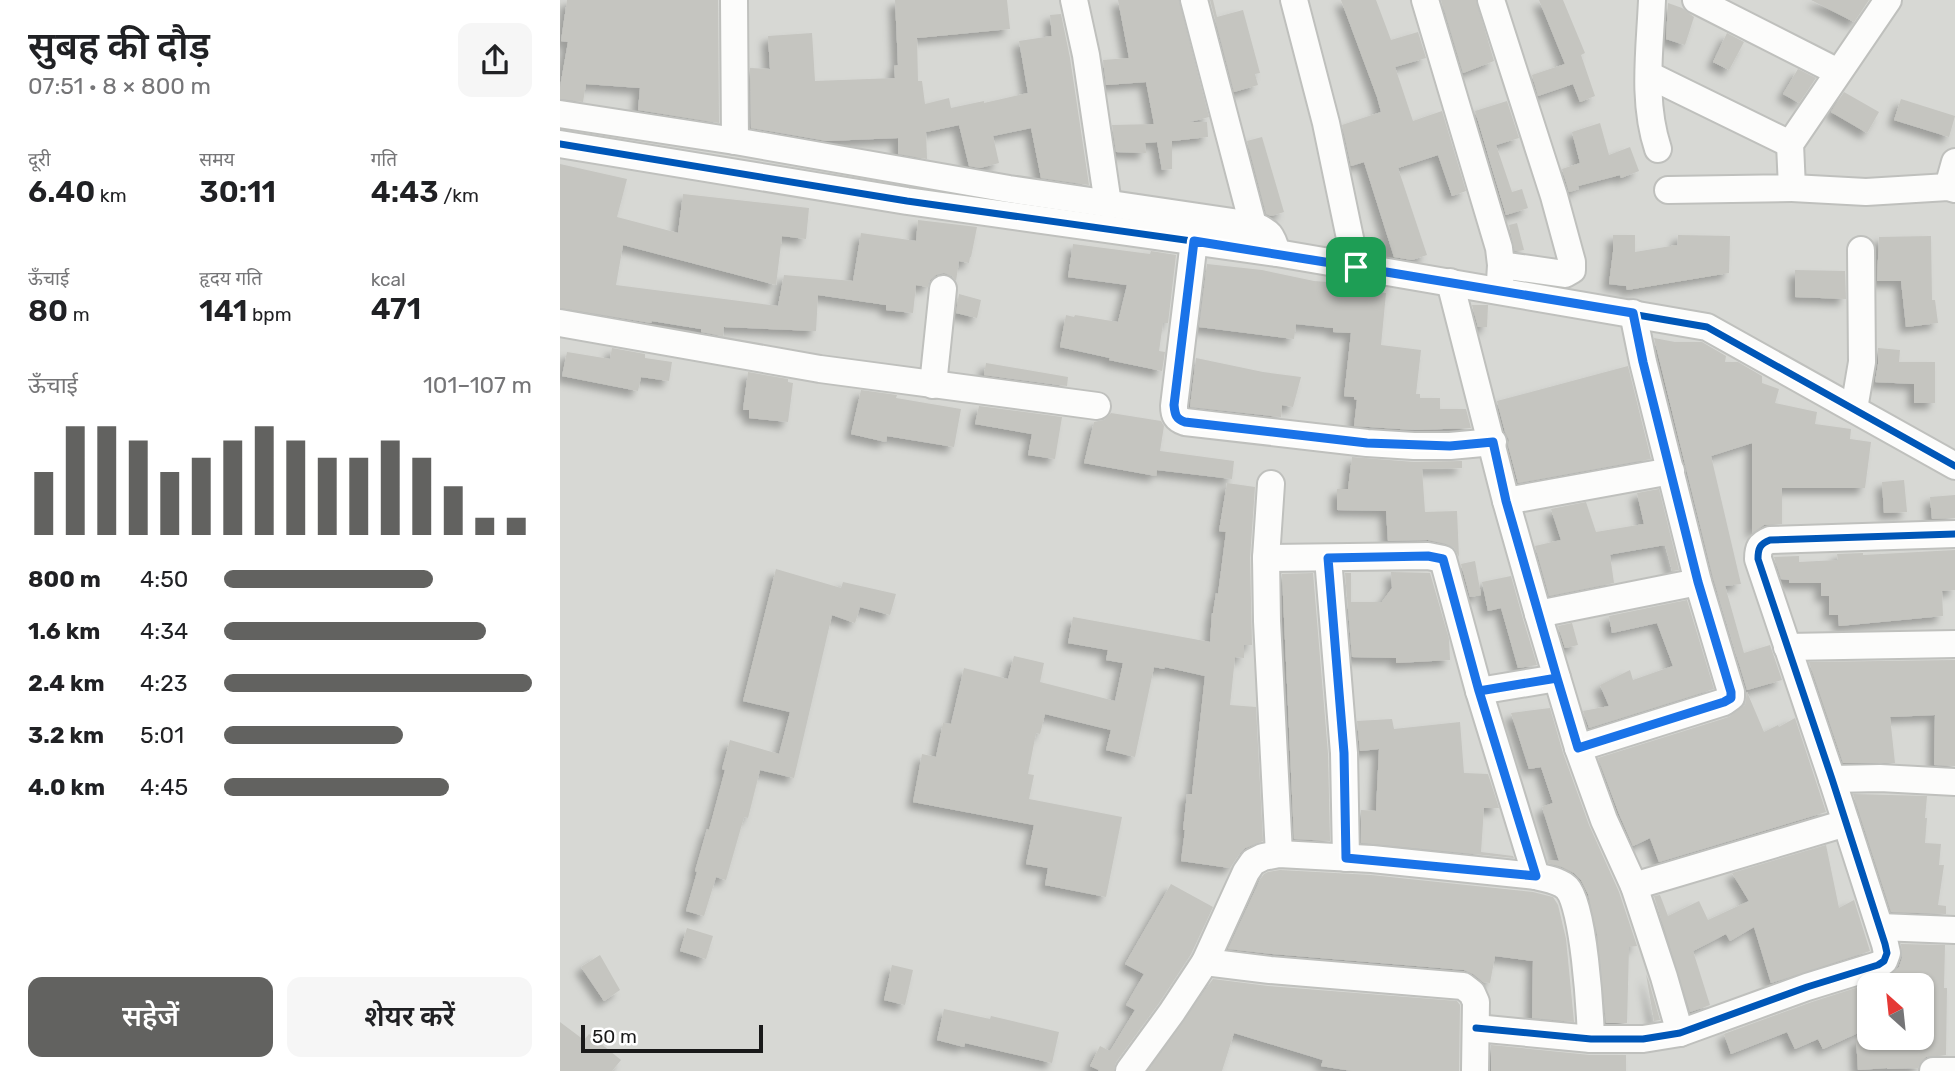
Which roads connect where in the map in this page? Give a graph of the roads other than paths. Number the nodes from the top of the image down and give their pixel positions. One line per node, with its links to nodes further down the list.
1 (734, 0): 13 (street)
2 (1074, 0): 20 (street)
3 (1194, 0): 21 (street)
4 (1294, 0): 25 (street)
5 (1425, 0): 26 (street)
6 (1490, 0): 26 (street)
7 (1652, 0): 11 (street)
8 (1696, 0): 10 (street)
9 (1888, 0): 10 (street)
10 (1838, 72): 15 (street)
11 (1649, 75): 15 (street); 16 (street)
12 (560, 114): 13 (street)
13 (735, 141): 20 (street)
14 (560, 144): 22 (street)
15 (1790, 144): 18 (street)
16 (1658, 149)
17 (1952, 179): 18 (street)
18 (1792, 188): 19 (street)
19 (1668, 190)
20 (1108, 204): 21 (street)
21 (1253, 225): 24 (street)
22 (1194, 241): 24 (street); 34 (street)
23 (1861, 250): 33 (street)
24 (1277, 253): 25 (street)
25 (1356, 267): 27 (street)
26 (1500, 278): 27 (street); 29 (street)
27 (1450, 282): 34 (street)
28 (943, 289): 31 (street)
29 (1633, 313): 33 (street); 36 (street)
30 (560, 323): 31 (street)
31 (933, 385): 32 (street)
32 (1097, 406)
33 (1854, 409): 35 (street)
34 (1493, 442): 38 (street)
35 (1955, 466)
36 (1671, 471): 38 (street); 42 (street)
37 (1271, 484): 40 (street)
38 (1506, 501): 43 (street)
39 (1955, 534): 45 (street)
40 (1266, 558): 41 (street); 52 (street)
41 (1328, 558): 47 (street); 53 (street)
42 (1698, 582): 43 (street); 48 (street)
43 (1538, 614): 46 (street)
44 (1955, 644): 45 (street)
45 (1787, 647): 49 (street)
46 (1557, 678): 47 (street); 48 (street)
47 (1479, 691): 54 (street)
48 (1578, 748): 55 (street)
49 (1832, 779): 50 (street); 51 (street)
50 (1955, 782)
51 (1846, 824): 55 (street); 56 (street)
52 (1279, 854): 53 (street); 58 (street)
53 (1346, 858): 54 (street)
54 (1536, 876): 61 (street)
55 (1634, 887): 60 (street)
56 (1880, 928): 57 (street); 60 (street)
57 (1955, 930)
58 (1205, 961): 59 (street); 62 (street)
59 (1476, 1028): 61 (street); 63 (street)
60 (1680, 1032): 61 (street)
61 (1591, 1039)
62 (1129, 1071)
63 (1475, 1071)
64 (1933, 1071): 65 (street)
65 (1955, 1071)

